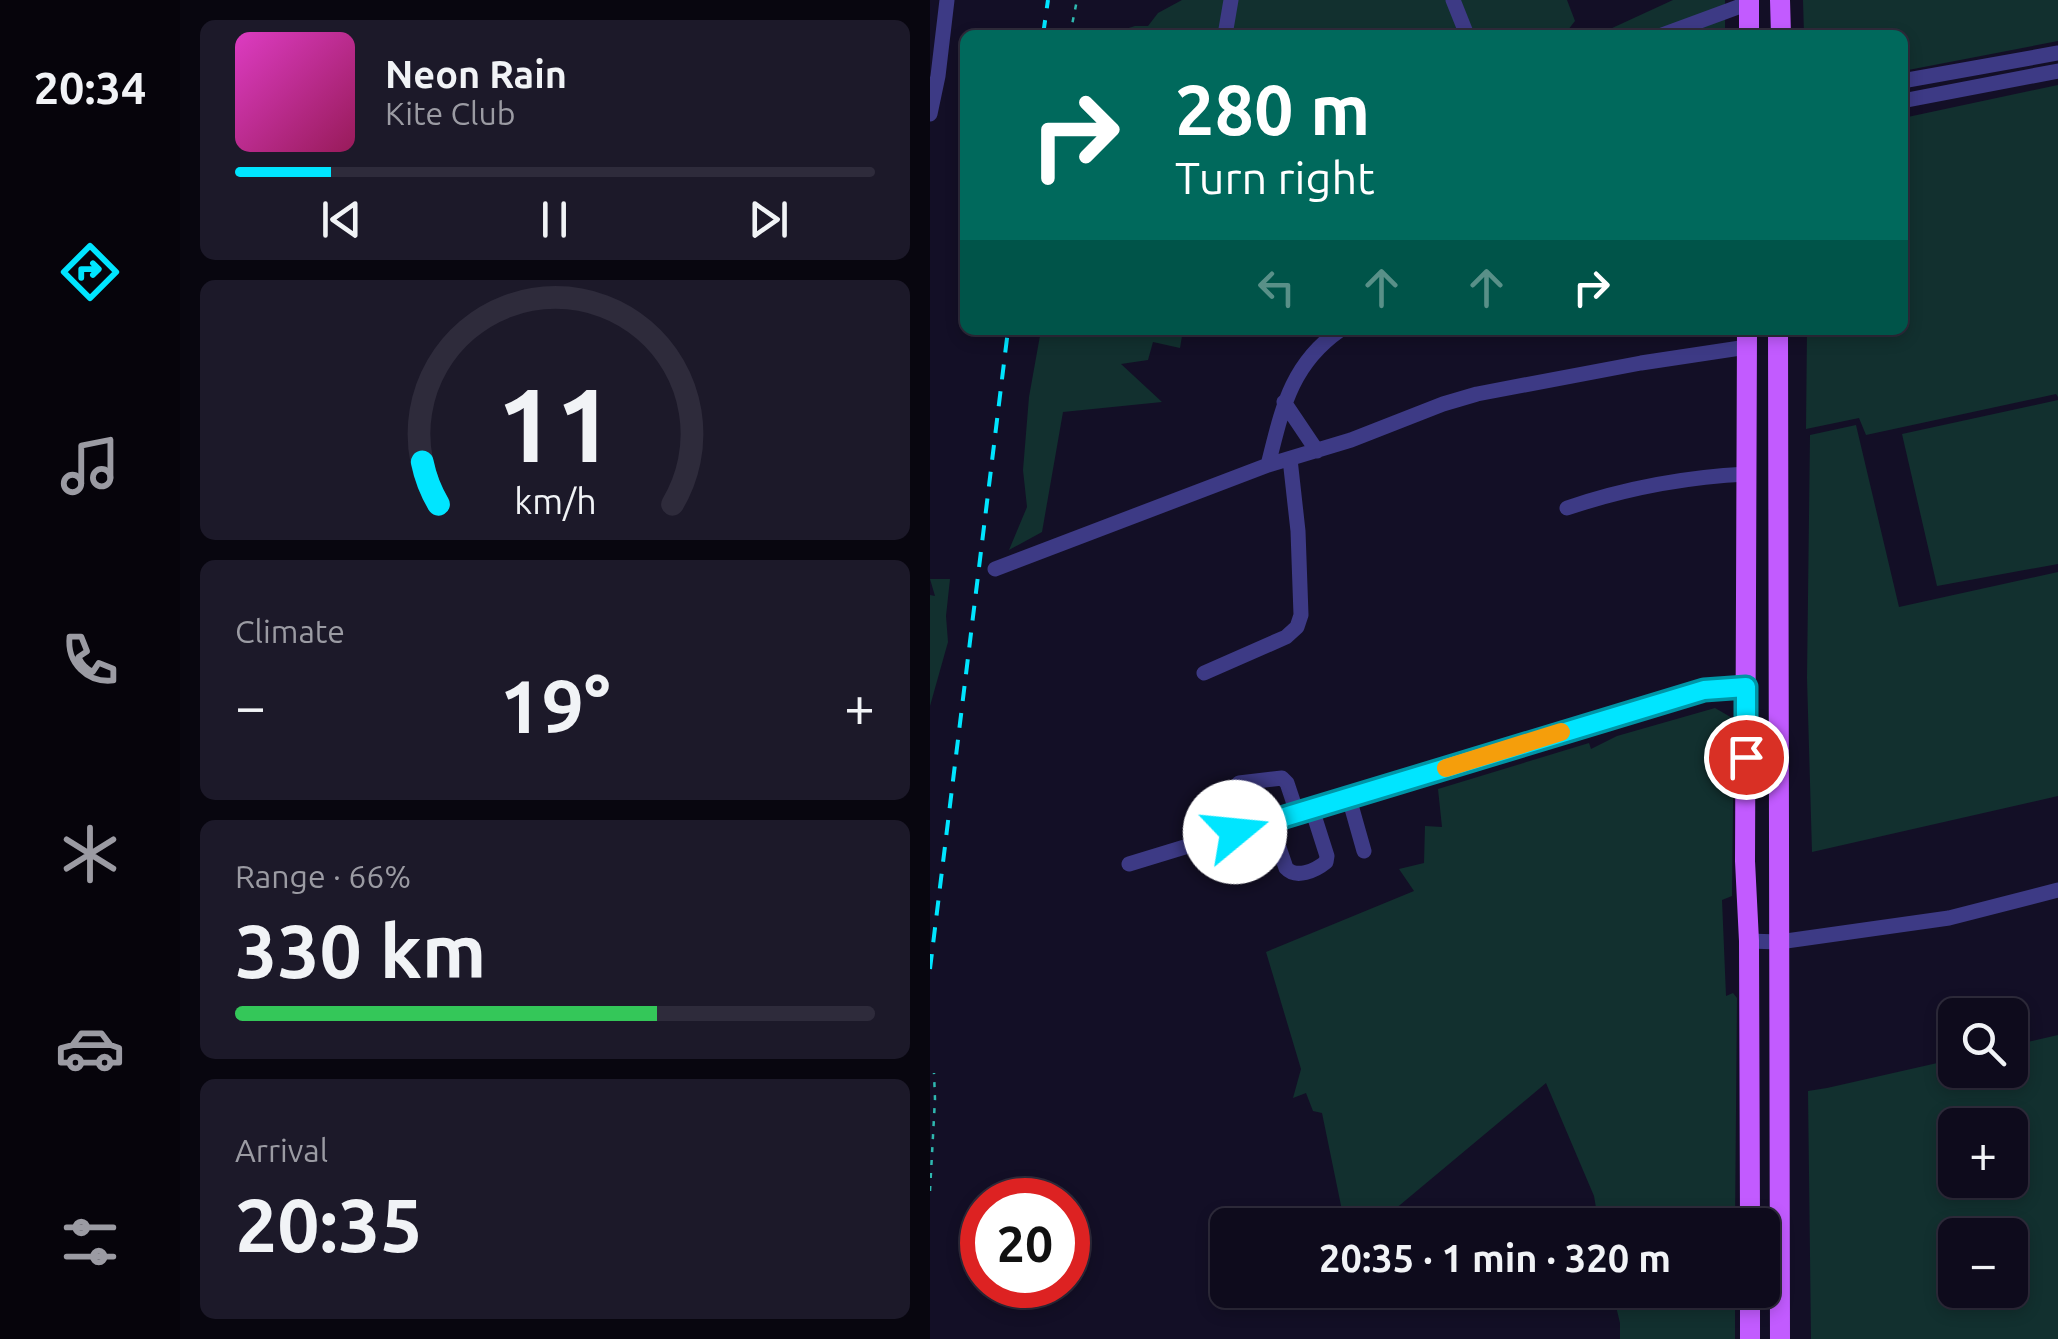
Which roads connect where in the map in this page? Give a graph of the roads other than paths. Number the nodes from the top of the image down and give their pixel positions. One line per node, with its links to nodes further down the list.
1 (947, 0): 15 (lane)
2 (1231, 0): 6 (lane)
3 (1453, 0): 7 (lane)
4 (1780, 0): 10 (main road)
5 (1749, 1): 8 (lane); 9 (main road)
6 (1226, 30)
7 (1465, 30)
8 (1675, 30)
9 (1749, 30)
10 (1781, 30)
11 (2058, 53): 13 (lane)
12 (2058, 71): 14 (lane)
13 (1908, 80)
14 (1908, 101)
15 (930, 114)
16 (1335, 335): 19 (lane)
17 (1747, 338): 18 (main road); 20 (lane); 23 (main road)
18 (1778, 339): 36 (main road)
19 (1284, 402): 20 (lane); 22 (lane)
20 (1317, 451): 21 (lane)
21 (1290, 459): 22 (lane); 26 (lane)
22 (1268, 465): 25 (lane)
23 (1748, 474): 24 (lane); 27 (main road)
24 (1567, 508)
25 (996, 569)
26 (1204, 673)
27 (1746, 687): 29 (lane); 35 (main road)
28 (1239, 783): 30 (lane)
29 (1348, 798): 30 (lane); 32 (lane)
30 (1304, 811): 31 (lane); 31 (lane)
31 (1270, 822): 33 (lane)
32 (1364, 852)
33 (1129, 864)
34 (2058, 890): 36 (lane)
35 (1749, 941): 36 (lane); 37 (main road)
36 (1779, 942): 40 (main road)
37 (1750, 1208)
38 (1750, 1308): 39 (main road)
39 (1750, 1339)
40 (1780, 1339)

